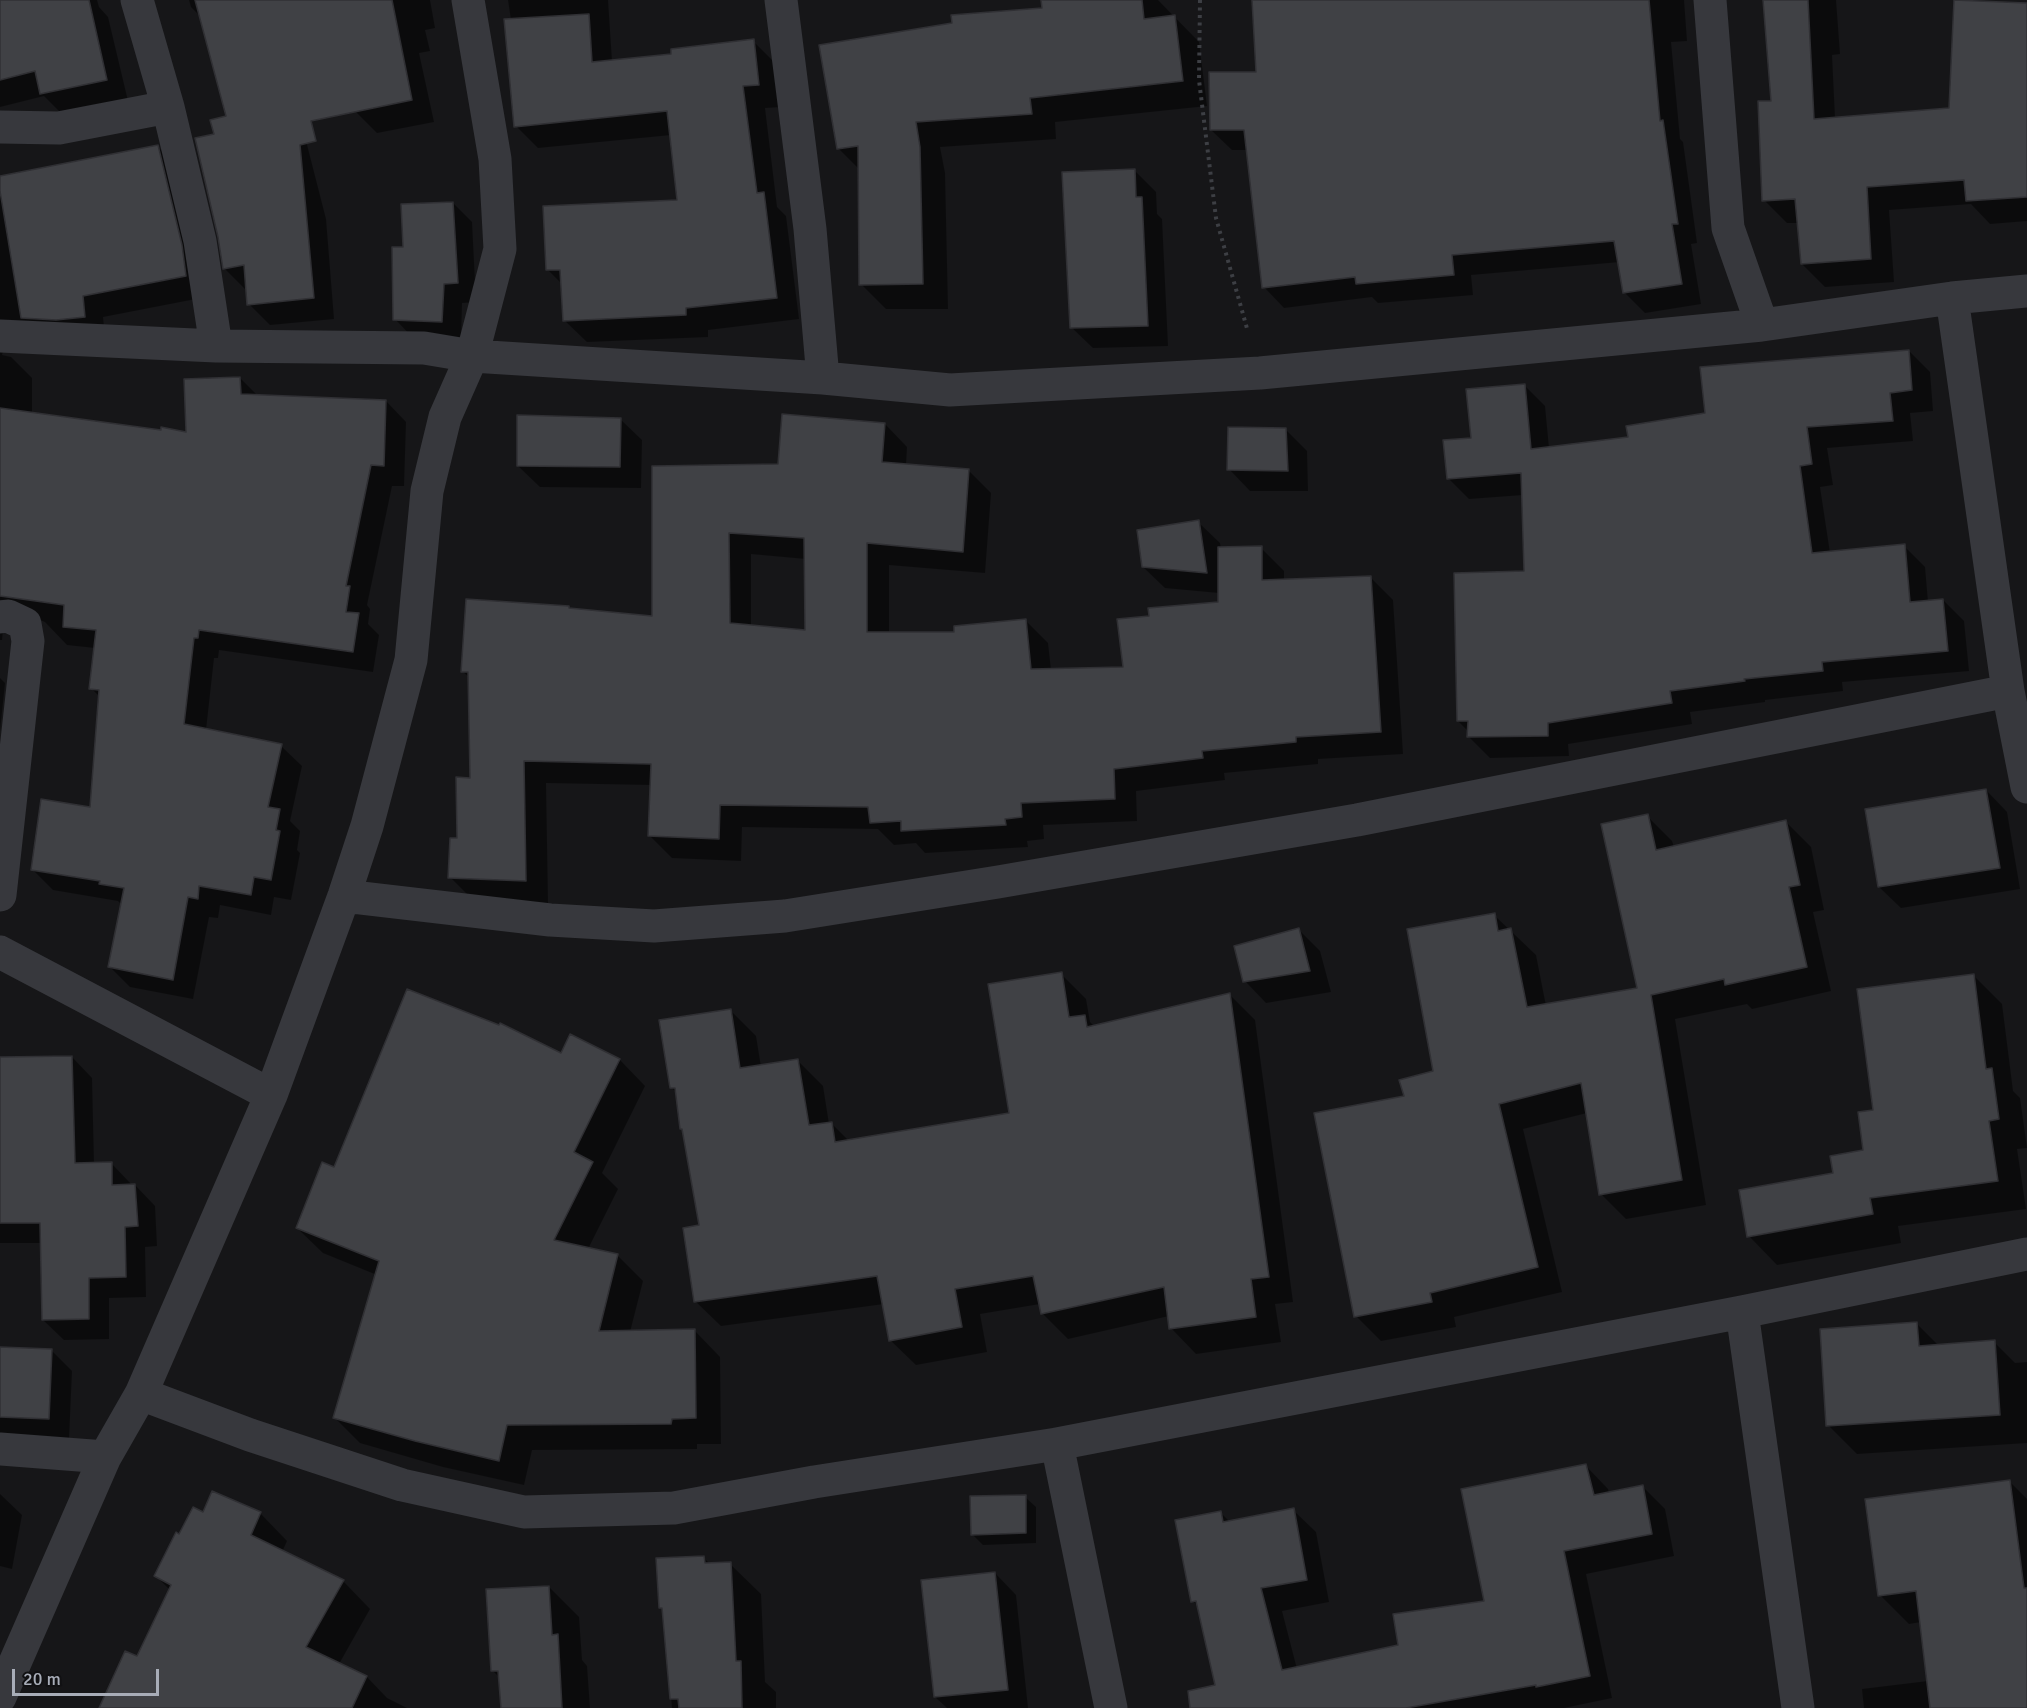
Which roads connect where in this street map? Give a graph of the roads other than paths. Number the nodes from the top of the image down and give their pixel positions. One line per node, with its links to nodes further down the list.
1 (137, 0): 5 (street)
2 (468, 0): 12 (street)
3 (781, 0): 13 (street)
4 (1710, 0): 9 (street)
5 (168, 107): 6 (street); 11 (street)
6 (0, 127)
7 (2027, 291): 8 (street)
8 (1952, 298): 9 (street); 15 (street)
9 (1762, 324): 13 (street)
10 (0, 336): 11 (street)
11 (216, 346): 12 (street)
12 (472, 357): 13 (street); 18 (street)
13 (823, 378)
14 (0, 617): 17 (street)
15 (2008, 691): 16 (street); 18 (street)
16 (2027, 787)
17 (0, 895)
18 (344, 896): 20 (street)
19 (0, 952): 20 (street)
20 (271, 1095): 23 (street)
21 (2027, 1254): 22 (street)
22 (1742, 1312): 24 (street); 29 (street)
23 (141, 1394): 24 (street); 26 (street)
24 (1058, 1444): 28 (street)
25 (0, 1449): 26 (street)
26 (105, 1457): 27 (street)
27 (0, 1697)
28 (1111, 1708)
29 (1798, 1708)

